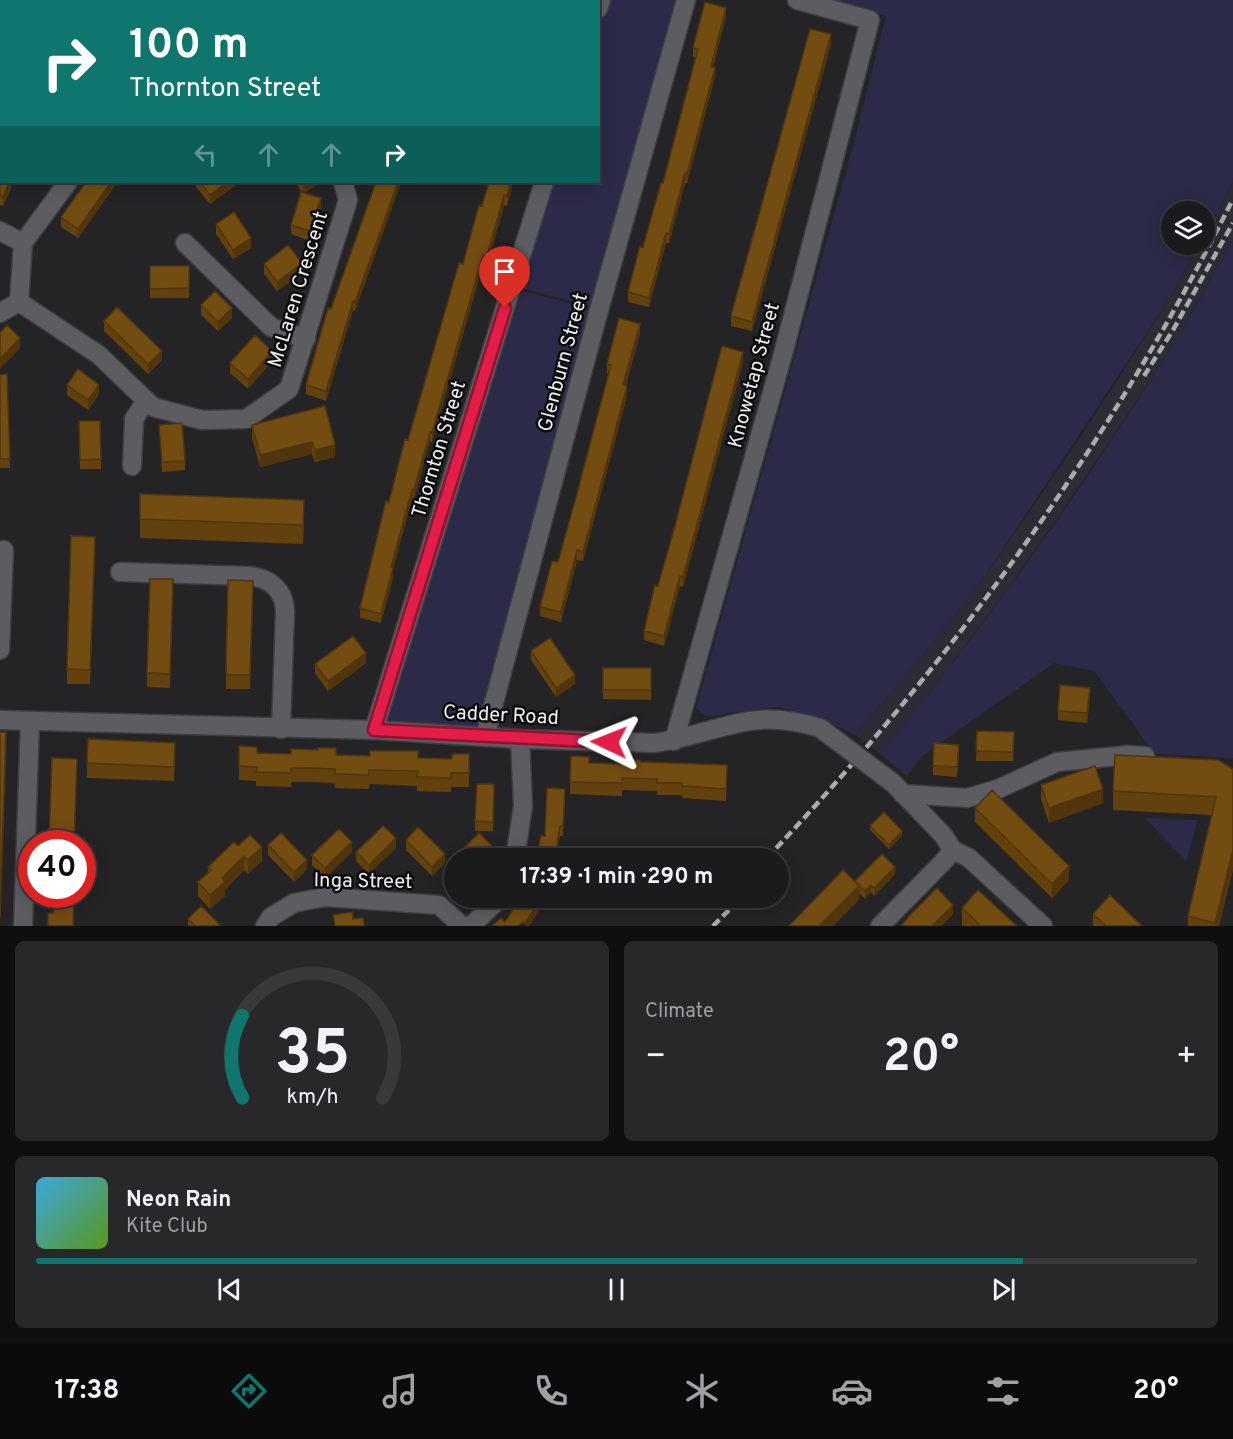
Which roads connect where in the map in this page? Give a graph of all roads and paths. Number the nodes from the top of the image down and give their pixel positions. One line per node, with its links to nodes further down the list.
1 (686, 0): 21 (street, Glenburn Street)
2 (796, 0): 23 (street, Knowetap Street)
3 (67, 183): 7 (street)
4 (343, 183): 11 (street, McLaren Crescent)
5 (544, 183): 20 (street, Thornton Street)
6 (0, 231): 7 (street)
7 (23, 243): 9 (street)
8 (185, 243): 11 (street)
9 (19, 302): 10 (street); 12 (street, McLaren Crescent)
10 (0, 313)
11 (306, 339): 12 (street, McLaren Crescent)
12 (146, 400): 13 (street)
13 (132, 466)
14 (4, 550): 16 (street)
15 (120, 572): 19 (street)
16 (0, 650)
17 (0, 720): 18 (street, Cadder Road)
18 (30, 721): 19 (street, Cadder Road); 29 (street)
19 (281, 729): 20 (street, Cadder Road)
20 (374, 730): 21 (street, Cadder Road)
21 (485, 736): 22 (street, Cadder Road)
22 (520, 739): 23 (street, Cadder Road); 26 (street)
23 (674, 741): 25 (street, Cadder Road, bridge)
24 (1145, 756): 25 (street)
25 (898, 789): 27 (street, Cadder Road)
26 (517, 848)
27 (953, 850): 33 (street); 34 (street, Cadder Road)
28 (490, 908): 32 (street)
29 (23, 926)
30 (265, 926): 31 (street, Inga Street)
31 (462, 926)
32 (471, 926)
33 (880, 926)
34 (1043, 926)

